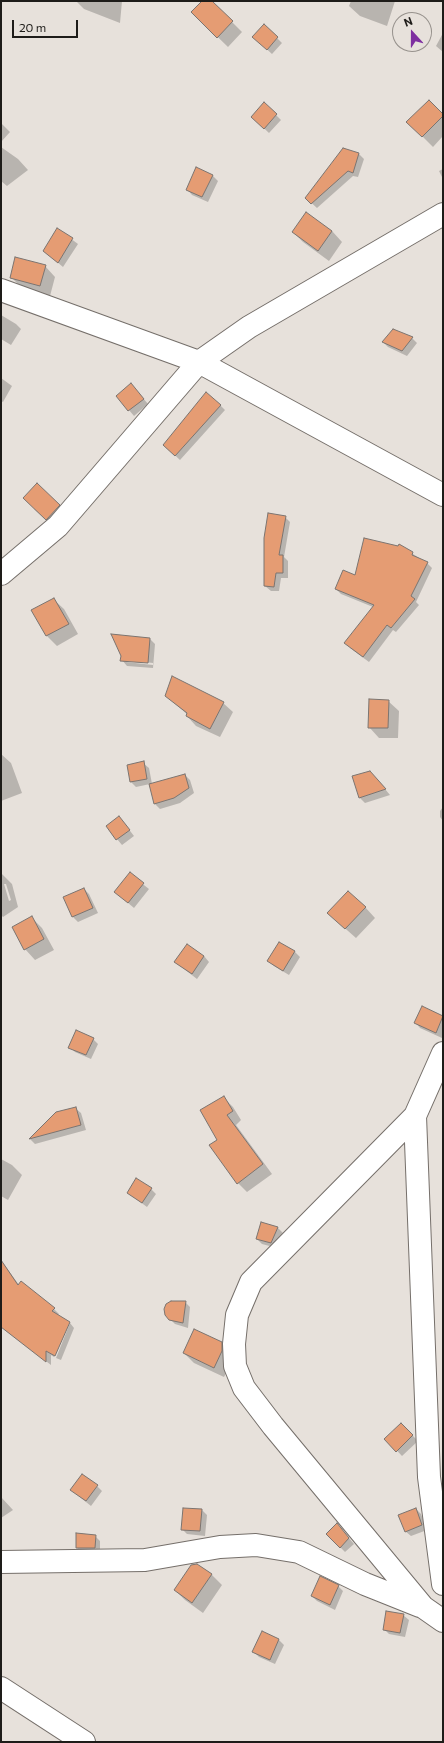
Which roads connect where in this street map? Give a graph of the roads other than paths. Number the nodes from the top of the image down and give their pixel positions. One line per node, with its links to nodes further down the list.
1 (443, 214): 3 (street)
2 (1, 290): 3 (street)
3 (198, 362): 4 (street); 5 (street)
4 (443, 495)
5 (1, 574)
6 (443, 1053): 7 (street)
7 (415, 1116): 9 (street); 10 (street)
8 (1, 1562): 10 (street)
9 (443, 1584)
10 (423, 1607): 11 (street)
11 (443, 1621)
12 (3, 1693): 13 (street)
13 (84, 1742)

